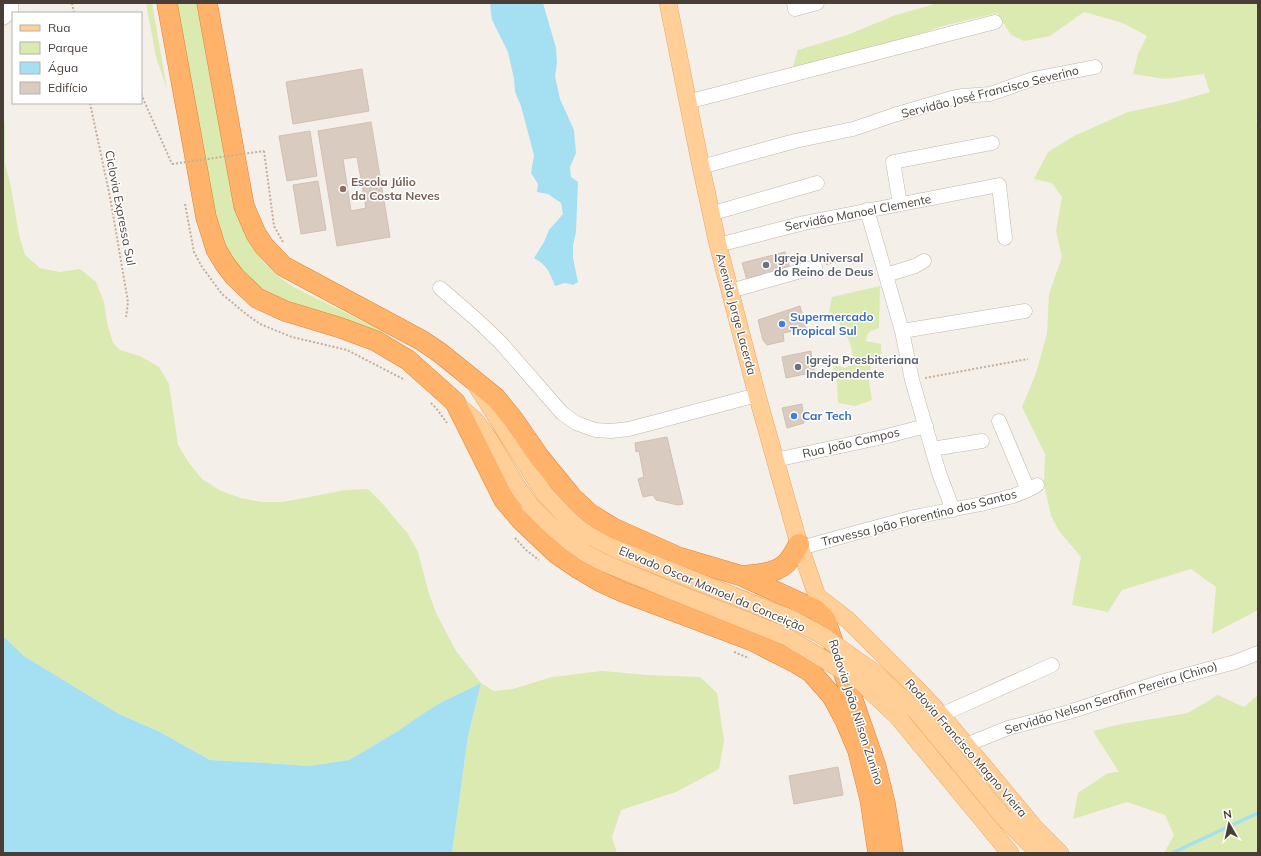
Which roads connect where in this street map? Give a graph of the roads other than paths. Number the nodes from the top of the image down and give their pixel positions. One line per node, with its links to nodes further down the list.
1 (11, 3): 7 (street)
2 (167, 3): 28 (highway)
3 (207, 3): 26 (highway)
4 (668, 3): 10 (main road, Avenida Jorge Lacerda)
5 (818, 3): 6 (street)
6 (795, 6)
7 (3, 18)
8 (995, 22): 10 (street)
9 (1094, 67): 12 (street, Servidão José Francisco Severino)
10 (687, 102): 12 (main road, Avenida Jorge Lacerda)
11 (992, 143): 14 (street)
12 (701, 167): 16 (main road, Avenida Jorge Lacerda)
13 (817, 183): 16 (street)
14 (900, 204): 15 (street, Servidão Manoel Clemente); 17 (street, Servidão Manoel Clemente)
15 (867, 210): 18 (street, Servidão Manoel Clemente); 21 (street)
16 (710, 214): 18 (main road, Avenida Jorge Lacerda)
17 (1005, 238)
18 (718, 245): 23 (main road, Avenida Jorge Lacerda)
19 (924, 261): 21 (street)
20 (815, 267): 23 (street)
21 (886, 275): 25 (street)
22 (440, 288): 27 (street)
23 (730, 291): 27 (main road, Avenida Jorge Lacerda)
24 (1025, 311): 25 (street)
25 (902, 331): 30 (street)
26 (472, 378): 36 (highway); 46 (main road, Elevado Oscar Manoel da Conceição, bridge)
27 (758, 395): 33 (main road, Avenida Jorge Lacerda)
28 (455, 402): 43 (highway, Rodovia João Nilson Zunino); 45 (main road, Elevado Oscar Manoel da Conceição, bridge)
29 (998, 421): 34 (street, Travessa João Florentino dos Santos)
30 (926, 426): 32 (street); 33 (street, Rua João Campos)
31 (982, 441): 32 (street)
32 (932, 449): 34 (street)
33 (775, 460): 35 (main road, Avenida Jorge Lacerda)
34 (952, 510): 35 (street, Travessa João Florentino dos Santos)
35 (799, 546): 36 (highway); 37 (main road, Avenida Jorge Lacerda)
36 (742, 576): 38 (highway)
37 (817, 596): 38 (main road, Avenida Jorge Lacerda); 41 (main road, Rodovia Francisco Magno Vieira)
38 (824, 619): 44 (highway, Rodovia João Nilson Zunino)
39 (1258, 653): 42 (street, Servidão Nelson Serafim Pereira (Chino))
40 (1052, 665): 41 (street)
41 (941, 715): 42 (main road, Rodovia Francisco Magno Vieira)
42 (966, 745): 47 (main road, Rodovia Francisco Magno Vieira)
43 (878, 853)
44 (893, 853)
45 (1010, 853)
46 (1039, 853)
47 (1060, 853)

